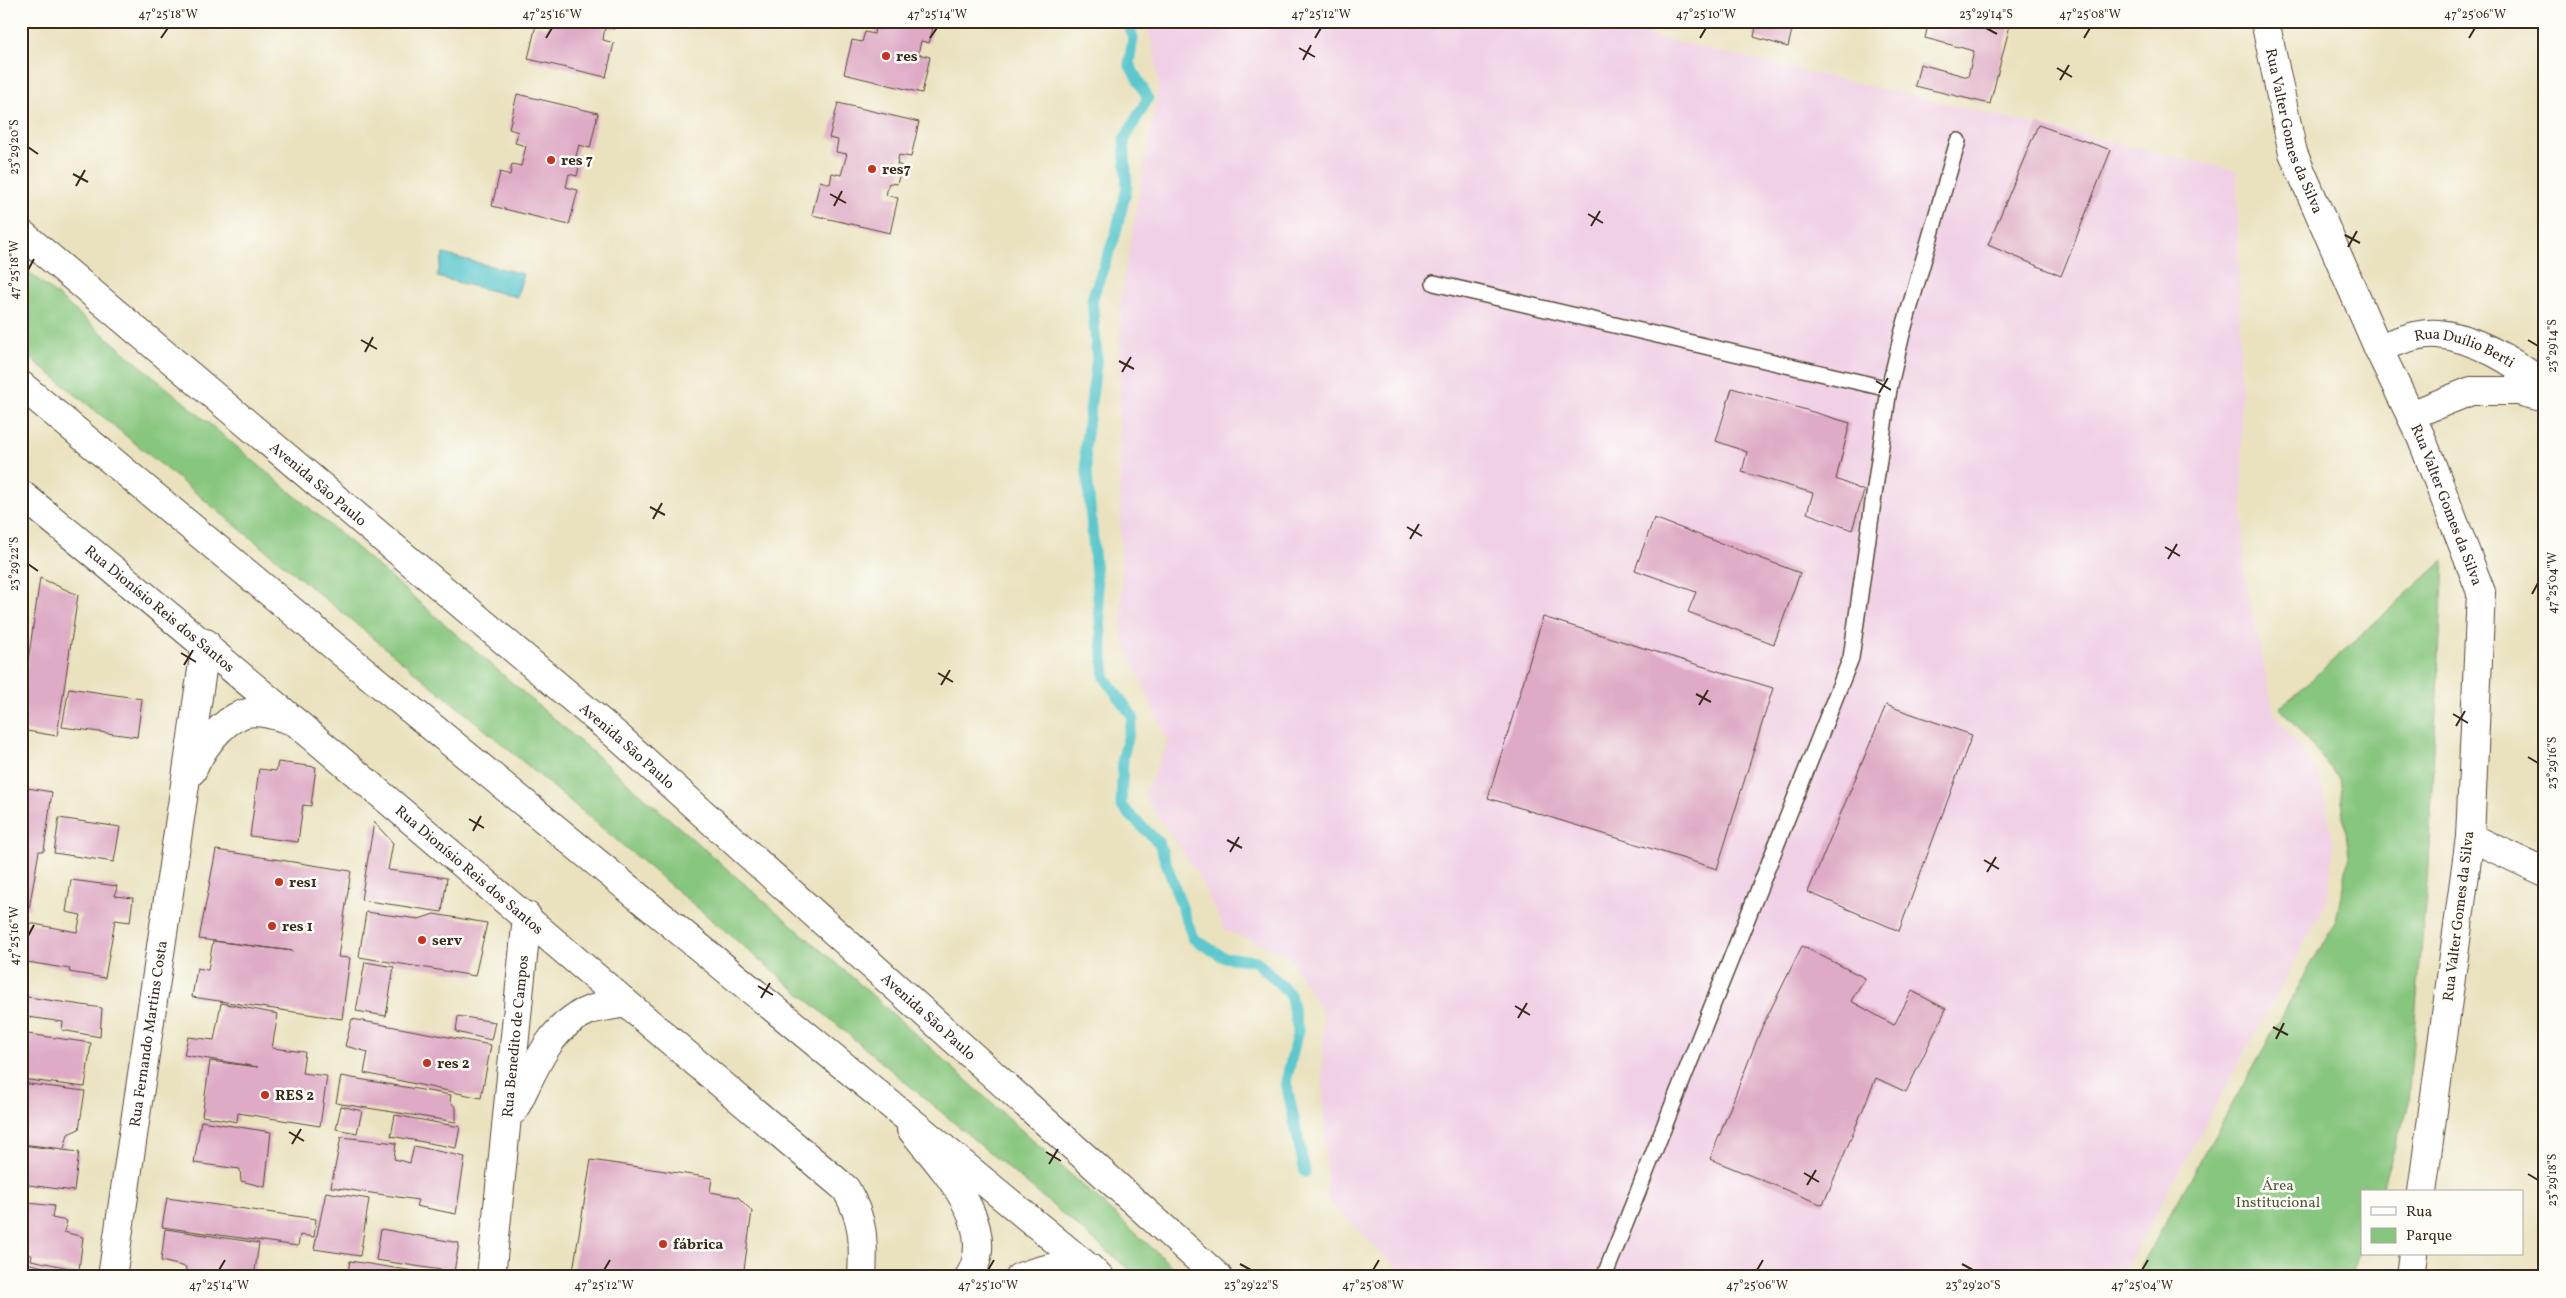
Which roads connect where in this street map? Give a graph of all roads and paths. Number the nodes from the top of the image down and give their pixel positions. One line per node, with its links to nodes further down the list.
1 (2265, 21): 5 (street, Rua Valter Gomes da Silva)
2 (1958, 141): 8 (lane)
3 (21, 233): 29 (street, Avenida São Paulo)
4 (1434, 283): 8 (lane)
5 (2378, 348): 7 (street, Rua Duílio Berti); 10 (street, Rua Valter Gomes da Silva)
6 (21, 385): 19 (street)
7 (2545, 385)
8 (1889, 389): 30 (lane)
9 (2545, 398): 10 (street, Rua Duílio Berti)
10 (2411, 415): 15 (street, Rua Valter Gomes da Silva)
11 (21, 494): 12 (street, Rua Dionísio Reis dos Santos)
12 (206, 644): 13 (street, Rua Dionísio Reis dos Santos); 14 (street, Rua Fernando Martins Costa)
13 (300, 724): 14 (street, Rua Fernando Martins Costa); 17 (street, Rua Dionísio Reis dos Santos)
14 (184, 791): 25 (street, Rua Fernando Martins Costa)
15 (2470, 837): 16 (street); 21 (street, Rua Valter Gomes da Silva)
16 (2545, 872)
17 (527, 916): 18 (street, Rua Dionísio Reis dos Santos); 20 (street, Rua Benedito de Campos)
18 (625, 1003): 20 (street, Rua Benedito de Campos); 27 (street, Rua Dionísio Reis dos Santos)
19 (898, 1112): 23 (street); 24 (street)
20 (507, 1124): 26 (street, Rua Benedito de Campos)
21 (2422, 1190)
22 (2413, 1256): 31 (street)
23 (1095, 1272): 28 (street)
24 (974, 1274)
25 (112, 1277)
26 (491, 1277)
27 (862, 1277)
28 (1020, 1277)
29 (1218, 1277)
30 (1604, 1277)
31 (2410, 1277)

